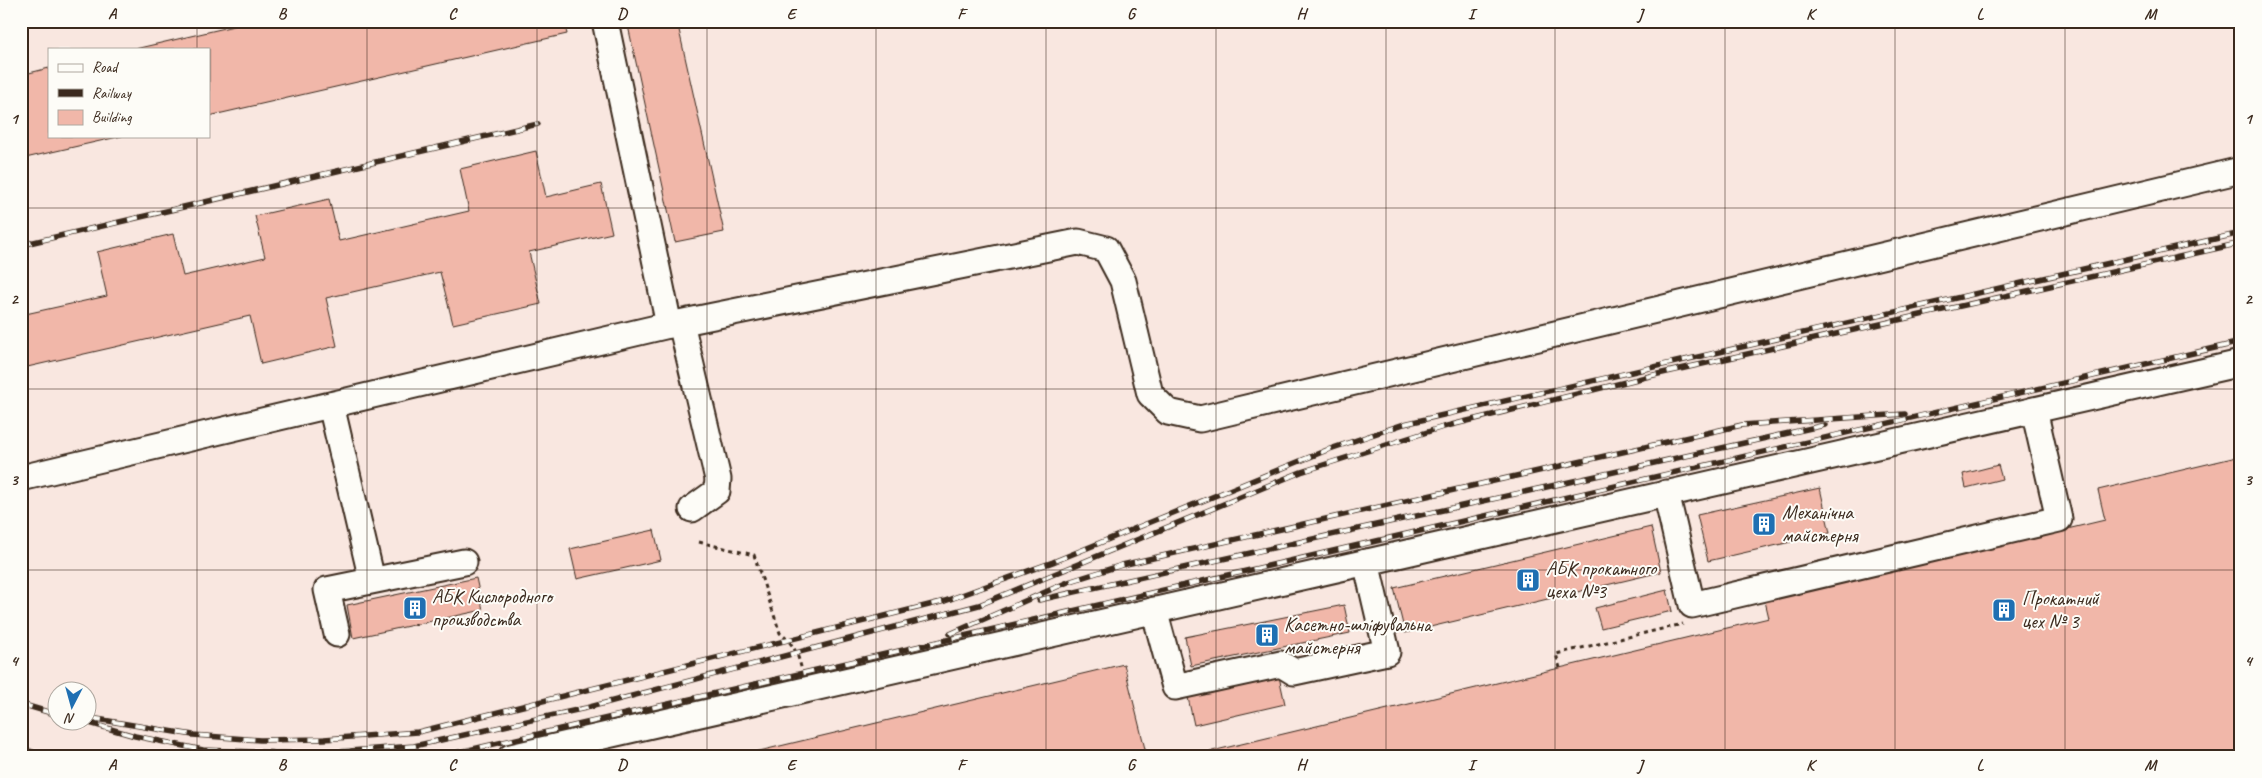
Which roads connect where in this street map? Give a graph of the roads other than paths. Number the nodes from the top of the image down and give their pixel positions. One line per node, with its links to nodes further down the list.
1 (605, 21): 3 (lane)
2 (2241, 170): 3 (lane)
3 (675, 324): 5 (lane); 9 (lane)
4 (2241, 363): 6 (lane)
5 (331, 405): 7 (lane); 12 (lane)
6 (2034, 410): 8 (lane); 8 (lane)
7 (21, 478)
8 (1666, 493): 11 (lane)
9 (692, 508)
10 (464, 562): 12 (lane)
11 (1366, 562): 13 (lane); 13 (lane)
12 (372, 580): 14 (lane)
13 (1154, 610): 15 (lane)
14 (337, 634)
15 (511, 757)

